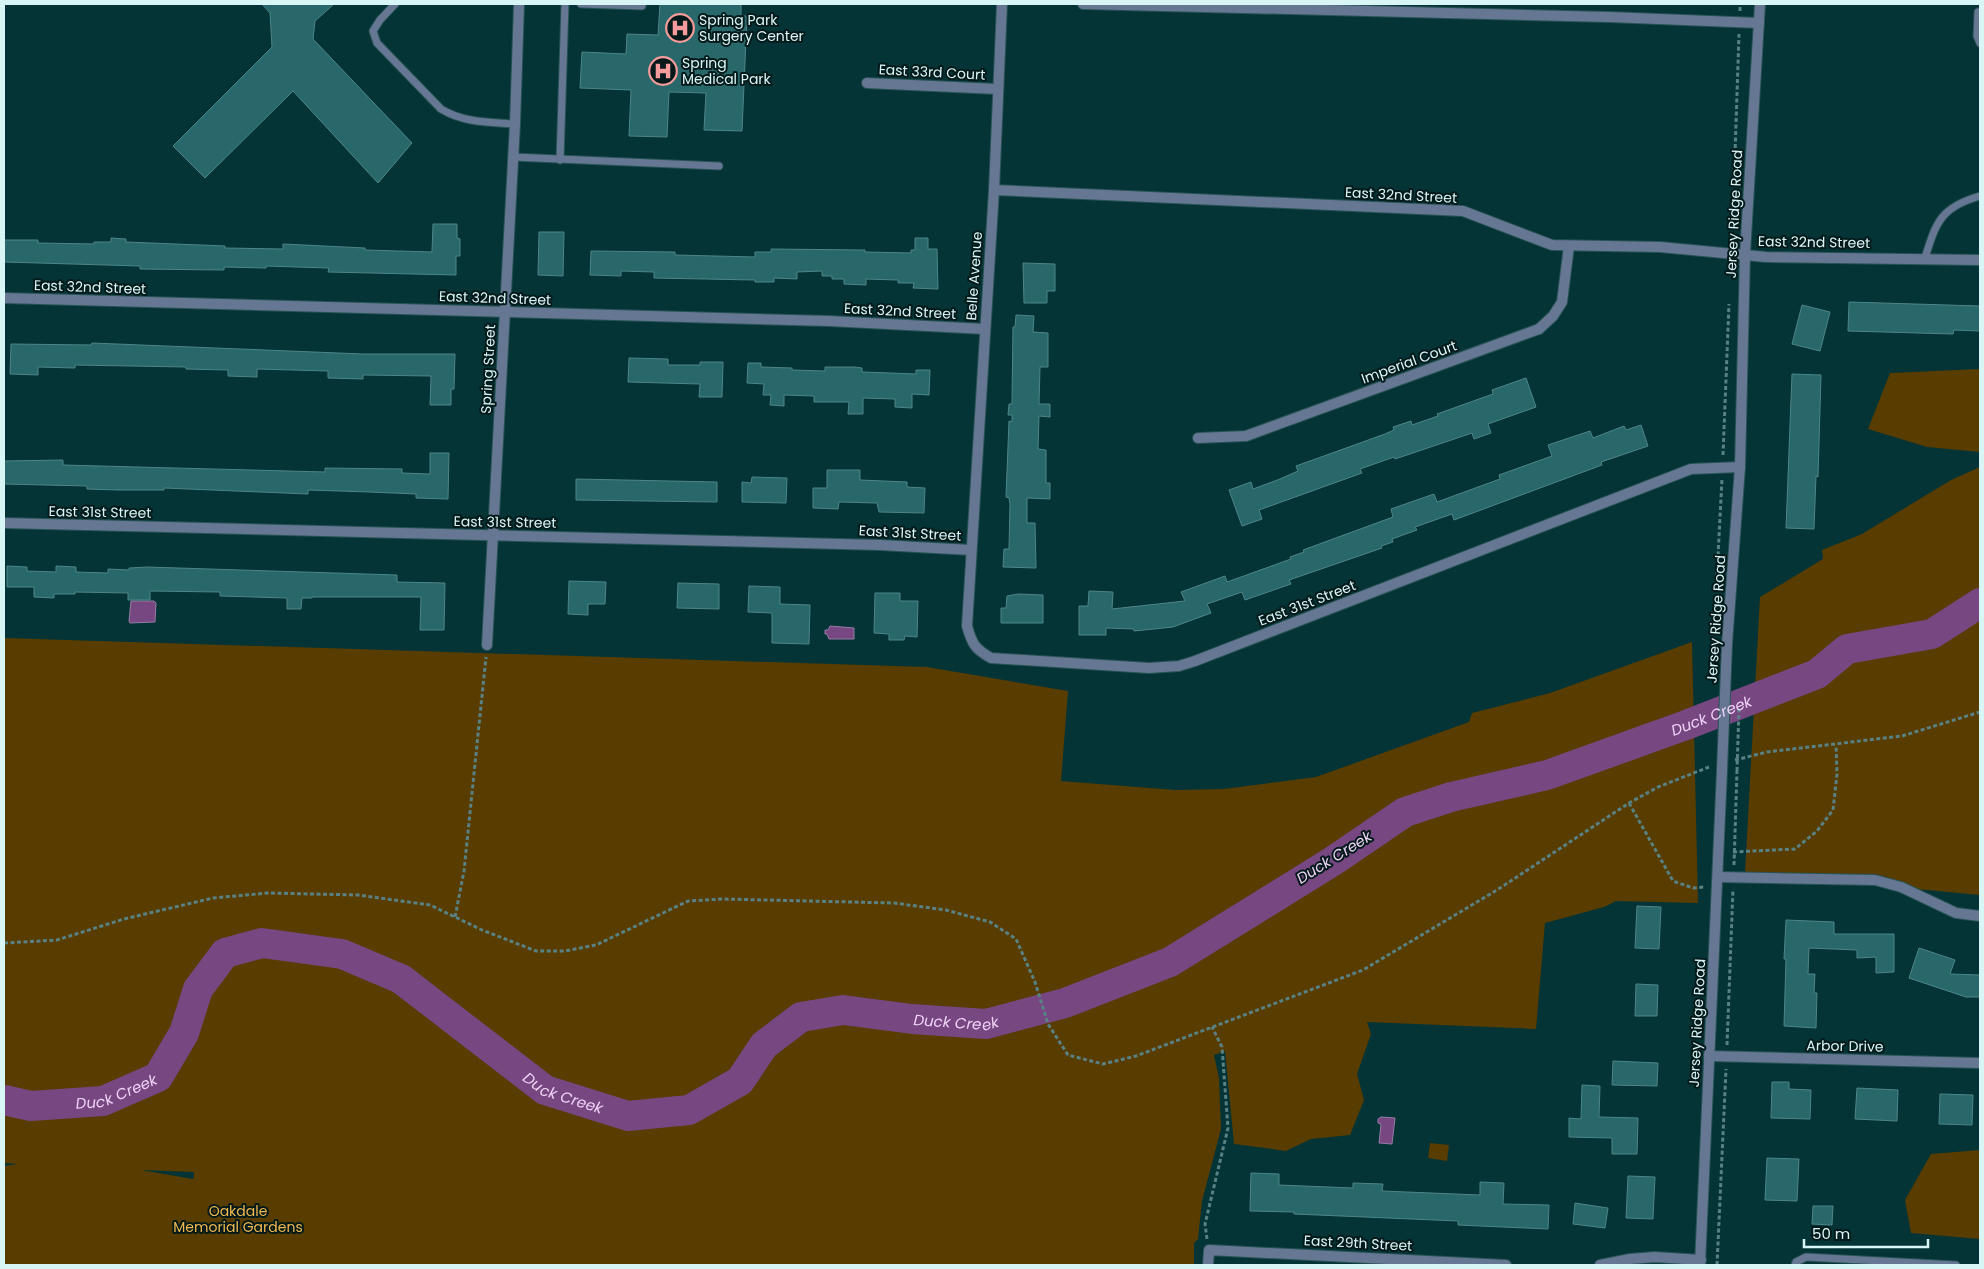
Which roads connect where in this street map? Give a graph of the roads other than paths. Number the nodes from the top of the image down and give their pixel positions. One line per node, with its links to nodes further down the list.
1 (395, 4): 14 (lane)
2 (519, 4): 14 (street, Spring Street)
3 (565, 4): 16 (lane)
4 (581, 4): 5 (lane)
5 (642, 4)
6 (1002, 4): 13 (street, Belle Avenue)
7 (1083, 4): 10 (street)
8 (1760, 4): 10 (street, Jersey Ridge Road)
9 (1978, 12): 11 (lane)
10 (1759, 23): 21 (street, Jersey Ridge Road)
11 (1980, 43)
12 (867, 83): 13 (street, East 33rd Court)
13 (996, 89): 18 (street, Belle Avenue)
14 (515, 124): 15 (street, Spring Street)
15 (513, 157): 16 (lane); 25 (street, Spring Street)
16 (560, 160): 17 (lane)
17 (719, 166)
18 (994, 190): 20 (street, East 32nd Street); 26 (street, Belle Avenue)
19 (1980, 196): 22 (lane)
20 (1569, 246): 21 (street, East 32nd Street); 27 (street, Imperial Court)
21 (1745, 254): 22 (street, East 32nd Street); 28 (street, Jersey Ridge Road)
22 (1925, 258): 23 (street, East 32nd Street)
23 (1980, 260)
24 (4, 298): 25 (street, East 32nd Street)
25 (505, 312): 26 (street, East 32nd Street); 30 (street, Spring Street)
26 (985, 329): 31 (street, Belle Avenue)
27 (1198, 438)
28 (1740, 467): 31 (street, East 31st Street); 33 (street, Jersey Ridge Road, bridge)
29 (4, 523): 30 (street, East 31st Street)
30 (493, 535): 31 (street, East 31st Street); 32 (street, Spring Street)
31 (971, 550)
32 (487, 645)
33 (1717, 882): 34 (street); 35 (street, Jersey Ridge Road)
34 (1980, 916)
35 (1709, 1056): 36 (street, Arbor Drive); 37 (street, Jersey Ridge Road)
36 (1980, 1063)
37 (1700, 1263): 40 (street)
38 (1208, 1265): 39 (street, East 29th Street)
39 (1506, 1265)
40 (1600, 1265)
41 (1794, 1265): 42 (lane)
42 (1956, 1265)

